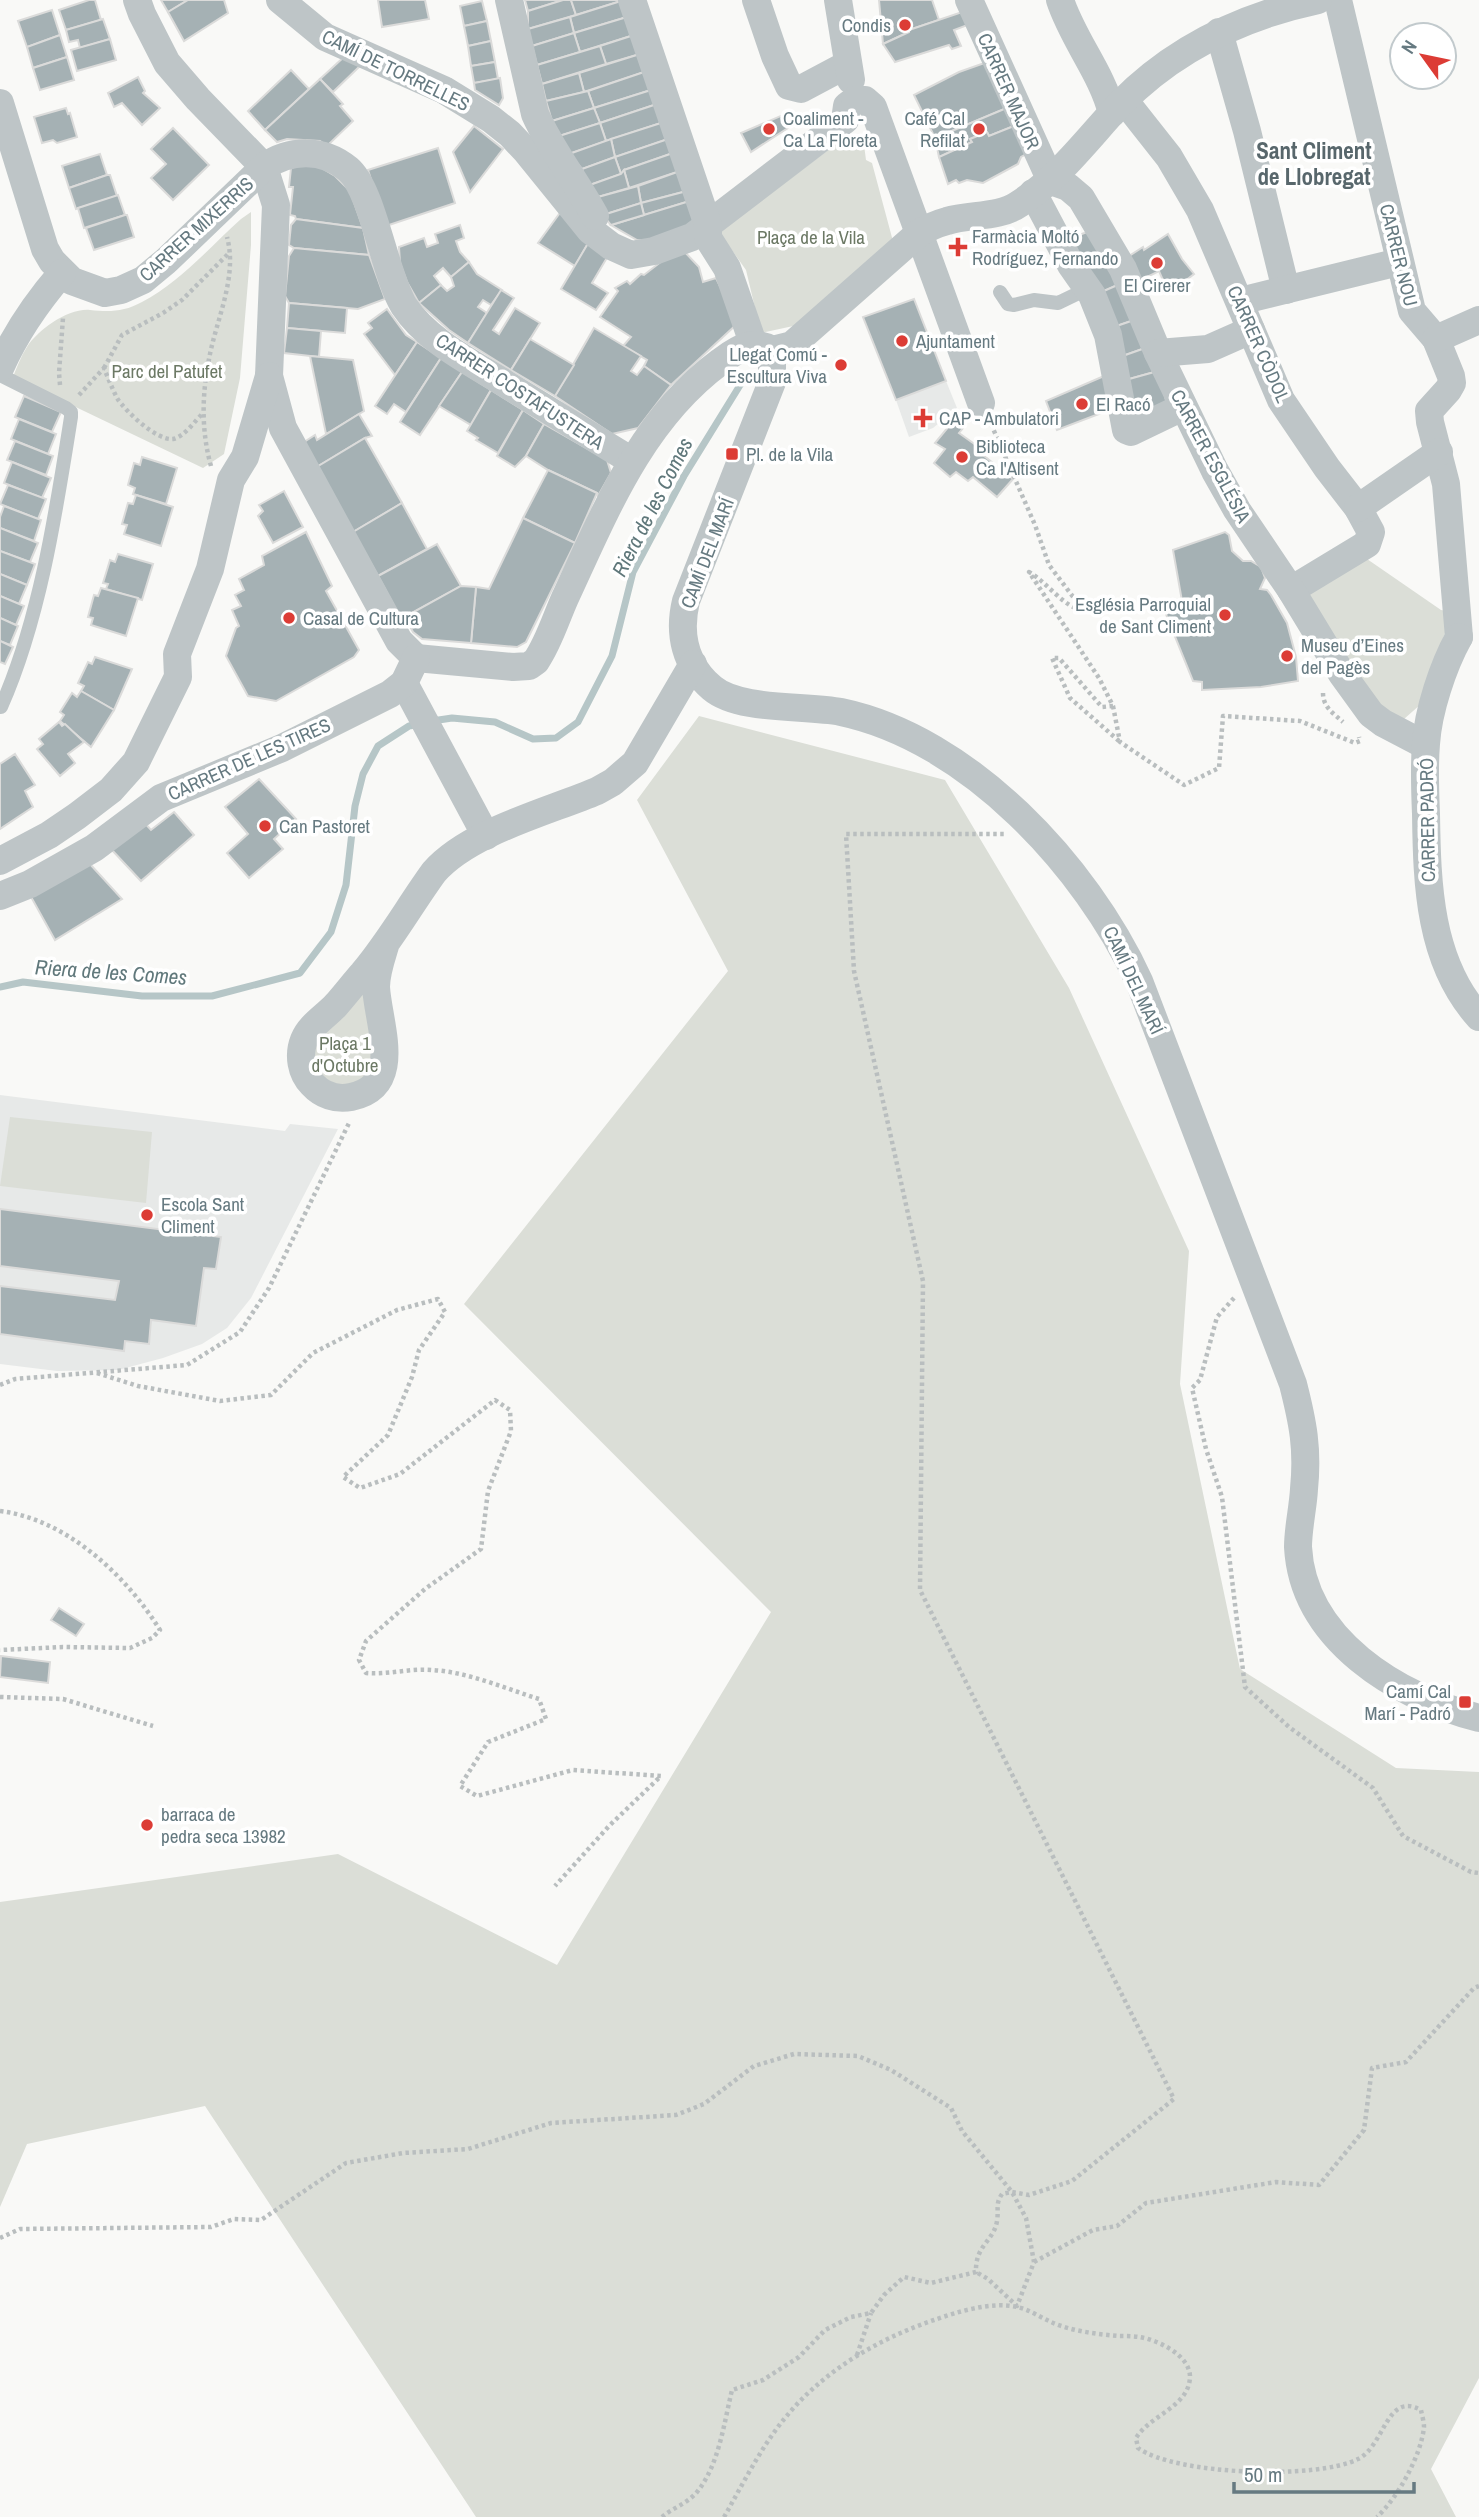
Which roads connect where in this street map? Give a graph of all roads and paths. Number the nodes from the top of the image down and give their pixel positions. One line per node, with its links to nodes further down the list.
1 (137, 0): 16 (street)
2 (280, 0): 21 (street, CAMÍ DE TORRELLES)
3 (509, 0): 21 (street)
4 (632, 0): 18 (street)
5 (756, 0): 12 (street)
6 (838, 0): 12 (street)
7 (968, 0): 17 (street, CARRER MAJOR)
8 (1060, 0): 14 (street, CARRER CÒDOL)
9 (1318, 0): 11 (street)
10 (1338, 0): 23 (street, CARRER NOU)
11 (1219, 32): 14 (street); 26 (street)
12 (848, 64): 15 (street)
13 (0, 103): 24 (street)
14 (1118, 107): 17 (street); 28 (street, CARRER CÒDOL)
15 (858, 113): 18 (street); 20 (street)
16 (264, 167): 24 (street, CARRER MIXERRIS); 38 (street); 44 (street, CARRER COSTAFUSTERA)
17 (1042, 187): 20 (street); 25 (street, CARRER MAJOR); 34 (street, CARRER ESGLÉSIA)
18 (708, 226): 21 (street, CAMÍ DE TORRELLES); 33 (street)
19 (226, 233): 22 (path)
20 (918, 234): 33 (street); 39 (street)
21 (611, 246)
22 (230, 250): 36 (path); 41 (path)
23 (1399, 262): 26 (street); 32 (street, CARRER NOU)
24 (62, 273): 35 (street)
25 (1087, 289): 27 (lane); 40 (street, CARRER MAJOR)
26 (1286, 290): 28 (street)
27 (1000, 292)
28 (1240, 301): 31 (street, CARRER CÒDOL)
29 (63, 318): 36 (path)
30 (1479, 320): 32 (street)
31 (1251, 330): 34 (street); 46 (street, CARRER CÒDOL)
32 (1436, 339): 42 (street)
33 (762, 347): 44 (street); 50 (street, CAMÍ DEL MARÍ)
34 (1158, 353): 40 (street, CARRER ESGLÉSIA)
35 (0, 368)
36 (104, 368): 41 (path)
37 (0, 375): 54 (lane)
38 (269, 376): 43 (street); 45 (street)
39 (981, 403): 53 (path)
40 (1183, 407): 47 (street, CARRER ESGLÉSIA)
41 (203, 414): 45 (path)
42 (1439, 452): 46 (street); 48 (street)
43 (298, 458): 45 (street); 49 (street)
44 (632, 461): 49 (street)
45 (238, 468): 61 (street)
46 (1358, 508): 47 (street, CARRER CÒDOL)
47 (1292, 590): 51 (street, CARRER ESGLÉSIA)
48 (1469, 636): 58 (street, CARRER PADRÓ)
49 (416, 658): 52 (street)
50 (693, 664): 59 (street, CAMÍ DEL MARÍ); 60 (street)
51 (1342, 674): 55 (path); 58 (street, CARRER ESGLÉSIA)
52 (404, 683): 60 (street); 62 (street, CARRER DE LES TIRES)
53 (1113, 706): 57 (path); 57 (path)
54 (1, 707)
55 (1348, 726)
56 (1358, 735): 57 (path)
57 (1120, 742)
58 (1425, 745): 64 (street, CARRER PADRÓ)
59 (1040, 834): 66 (street, CAMÍ DEL MARÍ); 78 (path)
60 (486, 836): 63 (street)
61 (0, 861)
62 (0, 896)
63 (385, 946): 65 (street); 65 (street)
64 (1479, 1017)
65 (362, 1094): 67 (path)
66 (1252, 1276): 72 (street, CAMÍ DEL MARÍ); 74 (path)
67 (97, 1373): 68 (path); 75 (path)
68 (0, 1385)
69 (0, 1511): 70 (path)
70 (0, 1650)
71 (0, 1697): 73 (path)
72 (1479, 1718)
73 (153, 1726)
74 (1479, 1872)
75 (555, 1886)
76 (1479, 1986): 81 (path)
77 (1012, 2192): 78 (path); 79 (path); 80 (path); 82 (path)
78 (1024, 2194): 79 (path)
79 (1018, 2205): 81 (path)
80 (0, 2238)
81 (1034, 2262): 83 (path)
82 (976, 2272): 83 (path); 84 (path)
83 (1017, 2306): 85 (path); 88 (path)
84 (871, 2312): 85 (path); 86 (path)
85 (857, 2356): 87 (path)
86 (662, 2517)
87 (724, 2517)
88 (1377, 2517)

